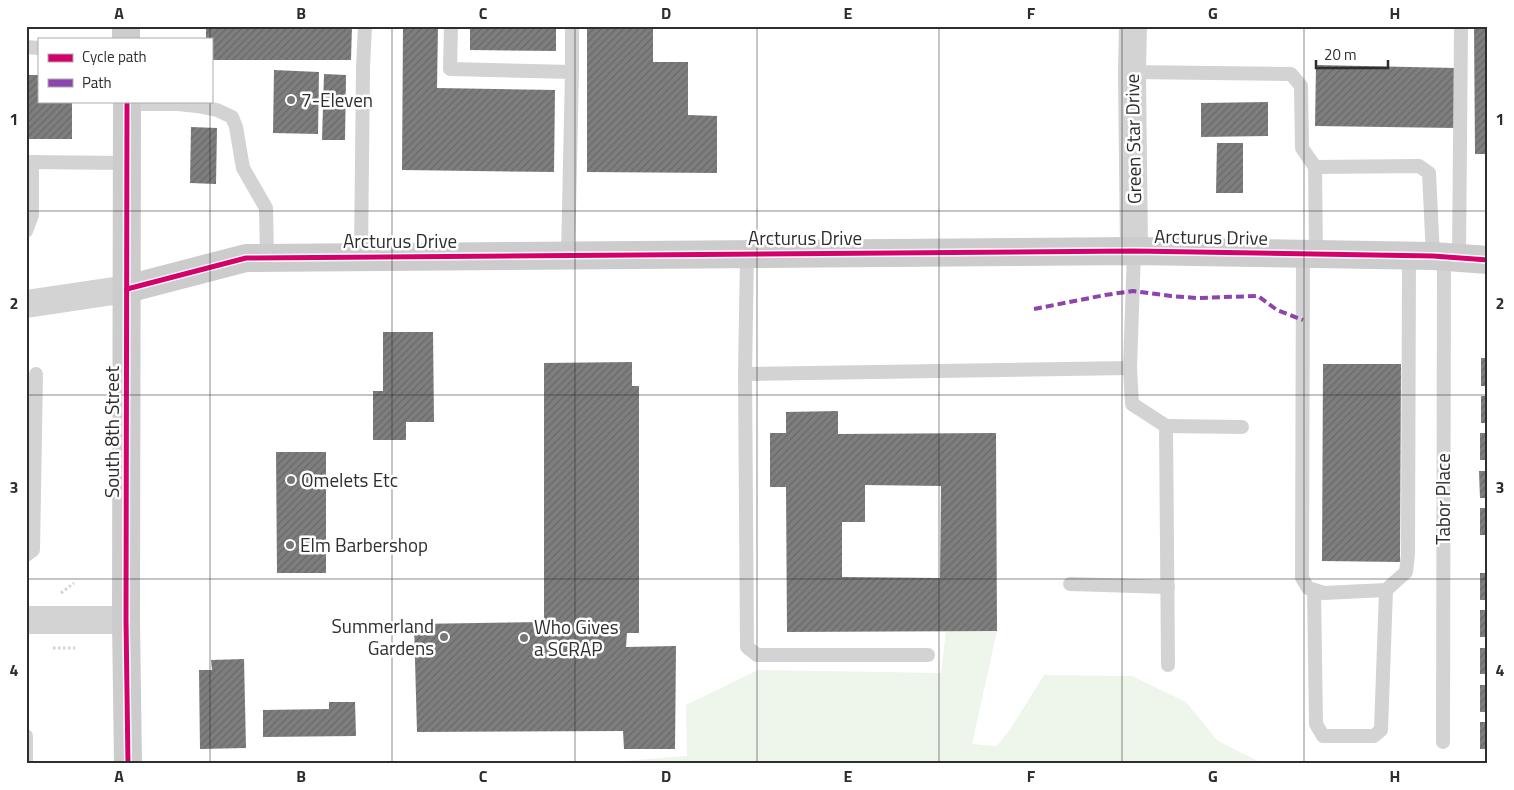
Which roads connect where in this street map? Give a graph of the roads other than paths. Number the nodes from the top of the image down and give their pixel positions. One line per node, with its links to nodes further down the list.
1 (365, 26): 18 (lane)
2 (451, 26): 6 (lane)
3 (572, 26): 6 (lane)
4 (1132, 26): 7 (street, Green Star Drive)
5 (1461, 26): 20 (lane)
6 (572, 72): 16 (lane)
7 (1132, 72): 11 (lane); 13 (street, Green Star Drive)
8 (127, 102): 10 (street, South 8th Street); 19 (lane)
9 (29, 162): 10 (lane); 12 (lane)
10 (127, 163): 22 (street, South 8th Street)
11 (1315, 167): 15 (lane); 20 (lane)
12 (26, 231)
13 (1134, 251): 14 (street, Arcturus Drive); 15 (street, Arcturus Drive); 24 (lane)
14 (746, 254): 16 (street, Arcturus Drive); 26 (lane)
15 (1310, 254): 20 (street, Arcturus Drive); 33 (lane)
16 (568, 255): 18 (street, Arcturus Drive)
17 (1488, 255): 20 (street)
18 (361, 256): 19 (street, Arcturus Drive)
19 (267, 257): 22 (street, Arcturus Drive)
20 (1436, 257): 21 (street, Arcturus Drive); 34 (lane); 40 (lane, Tabor Place)
21 (1488, 260)
22 (127, 289): 23 (street); 36 (street, South 8th Street)
23 (26, 304)
24 (1130, 368): 26 (lane); 27 (lane)
25 (36, 374): 29 (lane)
26 (745, 374): 37 (lane)
27 (1166, 426): 28 (lane); 32 (lane)
28 (1242, 427)
29 (30, 492): 30 (lane)
30 (26, 554)
31 (1070, 584): 32 (lane)
32 (1168, 587): 38 (lane)
33 (1314, 590): 34 (lane); 34 (lane)
34 (1386, 590)
35 (26, 620): 36 (street)
36 (126, 620): 42 (street, South 8th Street)
37 (928, 655)
38 (1168, 665)
39 (26, 736): 41 (lane)
40 (1443, 742)
41 (26, 764)
42 (128, 764)

